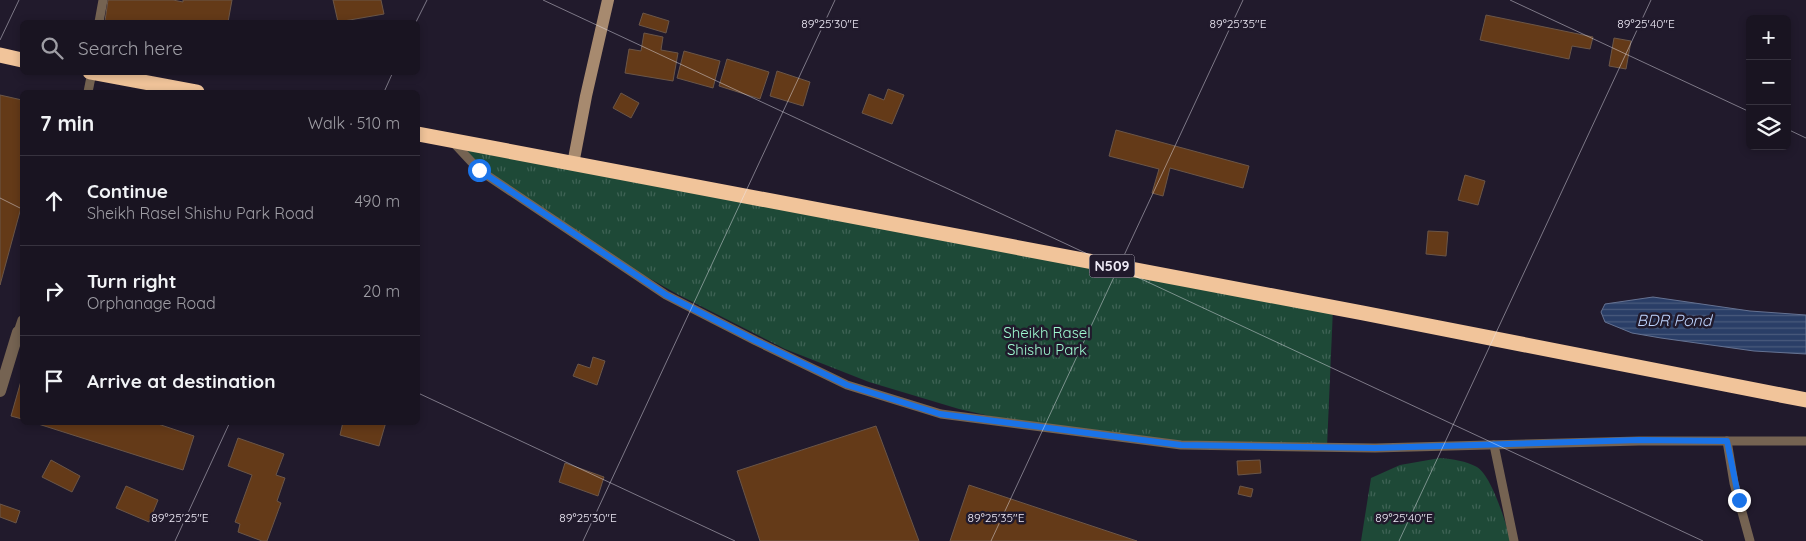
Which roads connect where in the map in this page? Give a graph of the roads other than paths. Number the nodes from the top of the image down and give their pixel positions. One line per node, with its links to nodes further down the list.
1 (103, 0): 3 (lane)
2 (608, 0): 12 (street)
3 (99, 20)
4 (0, 55): 5 (highway)
5 (20, 60)
6 (91, 75): 8 (lane)
7 (102, 75): 9 (highway)
8 (88, 90)
9 (186, 90)
10 (420, 134): 11 (highway, N509)
11 (451, 141): 12 (highway, N509); 18 (lane)
12 (573, 164): 15 (highway, N509)
13 (20, 333): 14 (street)
14 (0, 391)
15 (1806, 400)
16 (1727, 441): 17 (lane); 18 (lane); 20 (lane)
17 (1806, 441)
18 (1494, 445): 19 (lane)
19 (1514, 541)
20 (1750, 541)

